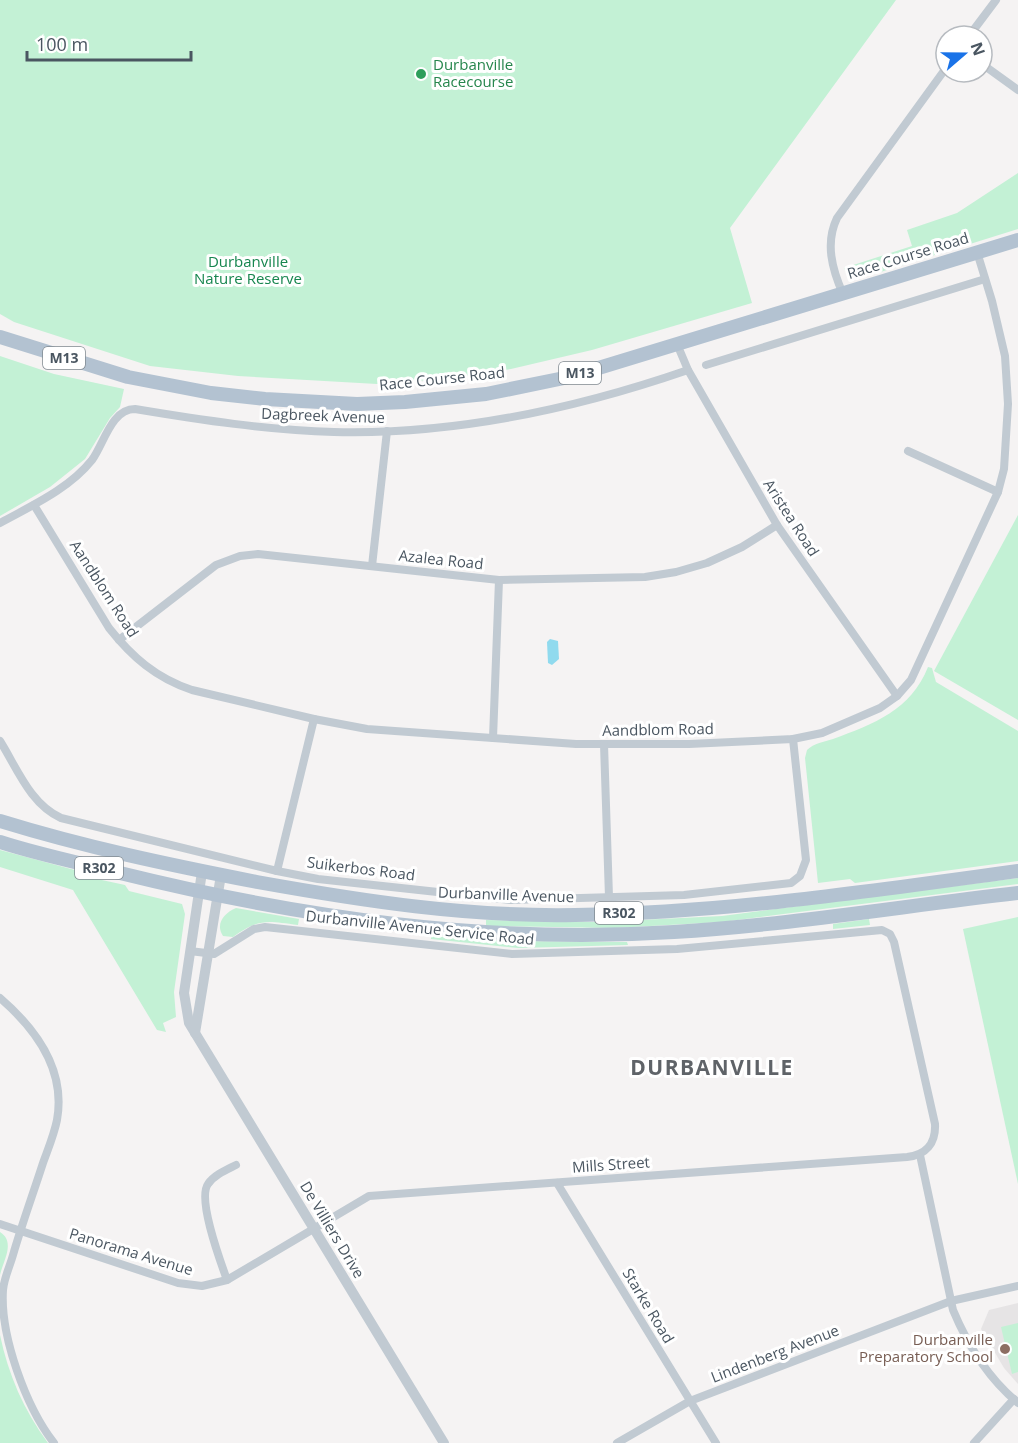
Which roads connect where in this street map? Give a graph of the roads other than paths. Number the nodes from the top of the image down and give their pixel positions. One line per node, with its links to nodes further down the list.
1 (996, 0): 2 (street)
2 (978, 24)
3 (994, 73): 5 (street)
4 (934, 84): 9 (street)
5 (1018, 90)
6 (1018, 240): 7 (main road, Race Course Road / M13)
7 (977, 252): 8 (street, Aandblom Road); 9 (main road, Race Course Road / M13)
8 (985, 279): 12 (street); 16 (street, Aandblom Road)
9 (843, 294): 11 (main road, Race Course Road / M13)
10 (0, 337): 11 (main road, Race Course Road / M13)
11 (677, 344): 13 (street, Aristea Road)
12 (706, 364)
13 (688, 370): 14 (street, Dagbreek Avenue); 19 (street, Aristea Road)
14 (387, 431): 17 (street, Dagbreek Avenue); 20 (street)
15 (908, 451): 16 (street)
16 (998, 492): 23 (street, Aandblom Road)
17 (34, 505): 18 (street, Dagbreek Avenue); 22 (street, Aandblom Road)
18 (0, 523)
19 (777, 525): 21 (street, Azalea Road); 23 (street, Aristea Road)
20 (372, 566): 21 (street, Azalea Road); 22 (street, Azalea Road)
21 (499, 580): 25 (street)
22 (119, 640): 24 (street, Aandblom Road)
23 (897, 696): 26 (street, Aandblom Road)
24 (315, 719): 25 (street, Aandblom Road); 31 (street)
25 (493, 738): 28 (street, Aandblom Road)
26 (793, 739): 28 (street, Aandblom Road); 38 (street, Suikerbos Road)
27 (0, 741): 31 (street, Suikerbos Road)
28 (604, 744): 38 (street)
29 (0, 821): 33 (main road, Durbanville Avenue / R302)
30 (0, 842): 35 (main road, R302)
31 (277, 871): 38 (street, Suikerbos Road)
32 (1018, 871): 34 (main road, Durbanville Avenue / R302)
33 (202, 872): 34 (main road, Durbanville Avenue / R302); 35 (street, De Villiers Drive)
34 (221, 875): 37 (street)
35 (199, 893): 37 (main road, R302); 39 (street, De Villiers Drive)
36 (1018, 893): 37 (main road, R302)
37 (216, 897): 40 (street)
38 (609, 897)
39 (190, 951): 40 (street, Durbanville Avenue Service Road); 42 (street, De Villiers Drive)
40 (207, 953): 42 (street); 43 (street, Durbanville Avenue Service Road)
41 (0, 998): 48 (street)
42 (195, 1033): 47 (street, De Villiers Drive)
43 (920, 1155): 45 (street, Mills Street); 51 (street)
44 (236, 1165): 49 (street)
45 (557, 1183): 47 (street, Mills Street); 52 (street, Starke Road)
46 (0, 1224): 48 (street, Panorama Avenue)
47 (313, 1228): 49 (street, Panorama Avenue); 55 (street, De Villiers Drive)
48 (20, 1230): 49 (street, Panorama Avenue); 54 (street)
49 (227, 1280)
50 (1018, 1286): 51 (street, Lindenberg Avenue)
51 (951, 1301): 52 (street, Lindenberg Avenue); 53 (street)
52 (690, 1401): 56 (street, Lindenberg Avenue); 57 (street, Starke Road)
53 (1016, 1401): 58 (street)
54 (54, 1443)
55 (444, 1443)
56 (617, 1443)
57 (716, 1443)
58 (974, 1443)

